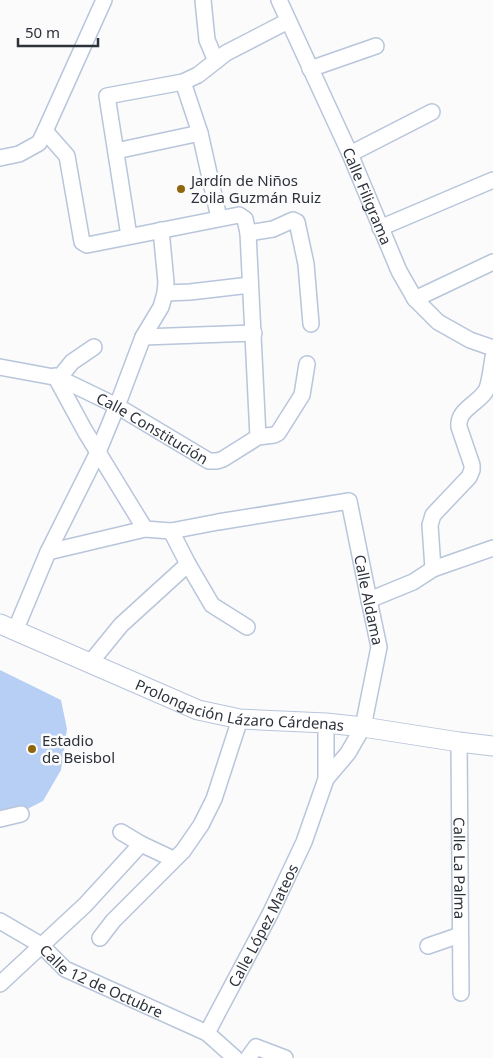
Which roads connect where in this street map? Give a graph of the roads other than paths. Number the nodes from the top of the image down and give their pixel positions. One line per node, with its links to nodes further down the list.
1 (104, 0): 10 (street)
2 (203, 0): 6 (street)
3 (284, 2): 4 (street, Calle Filigrama)
4 (288, 22): 6 (street); 7 (street, Calle Filigrama)
5 (376, 46): 7 (street)
6 (216, 61): 8 (street)
7 (310, 69): 13 (street, Calle Filigrama)
8 (184, 82): 11 (street); 12 (street)
9 (432, 112): 13 (street)
10 (46, 131): 14 (street); 20 (street)
11 (200, 133): 12 (street); 16 (street)
12 (116, 151): 20 (street)
13 (350, 154): 17 (street, Calle Filigrama)
14 (0, 158)
15 (493, 180): 17 (street)
16 (219, 218): 18 (street); 19 (street)
17 (380, 228): 24 (street, Calle Filigrama)
18 (161, 230): 20 (street); 23 (street)
19 (248, 233): 22 (street); 25 (street)
20 (129, 236)
21 (493, 262): 24 (street)
22 (250, 285): 23 (street); 26 (street)
23 (165, 293): 27 (street)
24 (415, 299): 29 (street, Calle Filigrama)
25 (311, 324)
26 (254, 333): 27 (street); 36 (street)
27 (143, 337): 35 (street)
28 (94, 347): 33 (street)
29 (493, 348)
30 (493, 357): 34 (street)
31 (307, 364): 36 (street, Calle Constitución)
32 (0, 367): 33 (street, Calle Constitución)
33 (57, 377): 35 (street, Calle Constitución); 37 (street)
34 (490, 392): 43 (street)
35 (117, 406): 36 (street, Calle Constitución); 37 (street)
36 (258, 438)
37 (98, 452): 38 (street); 41 (street)
38 (145, 529): 39 (street); 41 (street)
39 (171, 531): 42 (street); 44 (street, Calle Aldama)
40 (493, 548): 43 (street)
41 (48, 552): 45 (street)
42 (188, 564): 46 (street); 47 (street)
43 (433, 569): 44 (street)
44 (368, 600): 50 (street, Calle Aldama)
45 (8, 627): 47 (main road, Prolongación Lázaro Cárdenas)
46 (247, 627)
47 (90, 663): 48 (main road, Prolongación Lázaro Cárdenas)
48 (240, 719): 49 (main road, Prolongación Lázaro Cárdenas); 58 (street)
49 (326, 722): 50 (main road, Prolongación Lázaro Cárdenas); 53 (street, Calle López Mateos)
50 (363, 727): 51 (main road, Prolongación Lázaro Cárdenas); 53 (street, Calle López Mateos)
51 (459, 742): 52 (main road, Prolongación Lázaro Cárdenas); 60 (street, Calle La Palma)
52 (493, 746)
53 (326, 779): 66 (street, Calle López Mateos)
54 (21, 814): 55 (street)
55 (0, 819)
56 (121, 832): 57 (street)
57 (141, 844): 58 (street); 62 (street)
58 (173, 859): 61 (street)
59 (0, 920): 62 (street, Calle 12 de Octubre)
60 (460, 935): 63 (street); 65 (street, Calle La Palma)
61 (100, 938)
62 (41, 945): 64 (street); 66 (street, Calle 12 de Octubre)
63 (428, 946)
64 (0, 984)
65 (461, 993)
66 (207, 1033): 67 (street)
67 (235, 1058)
68 (248, 1058): 69 (street)
69 (285, 1058)

